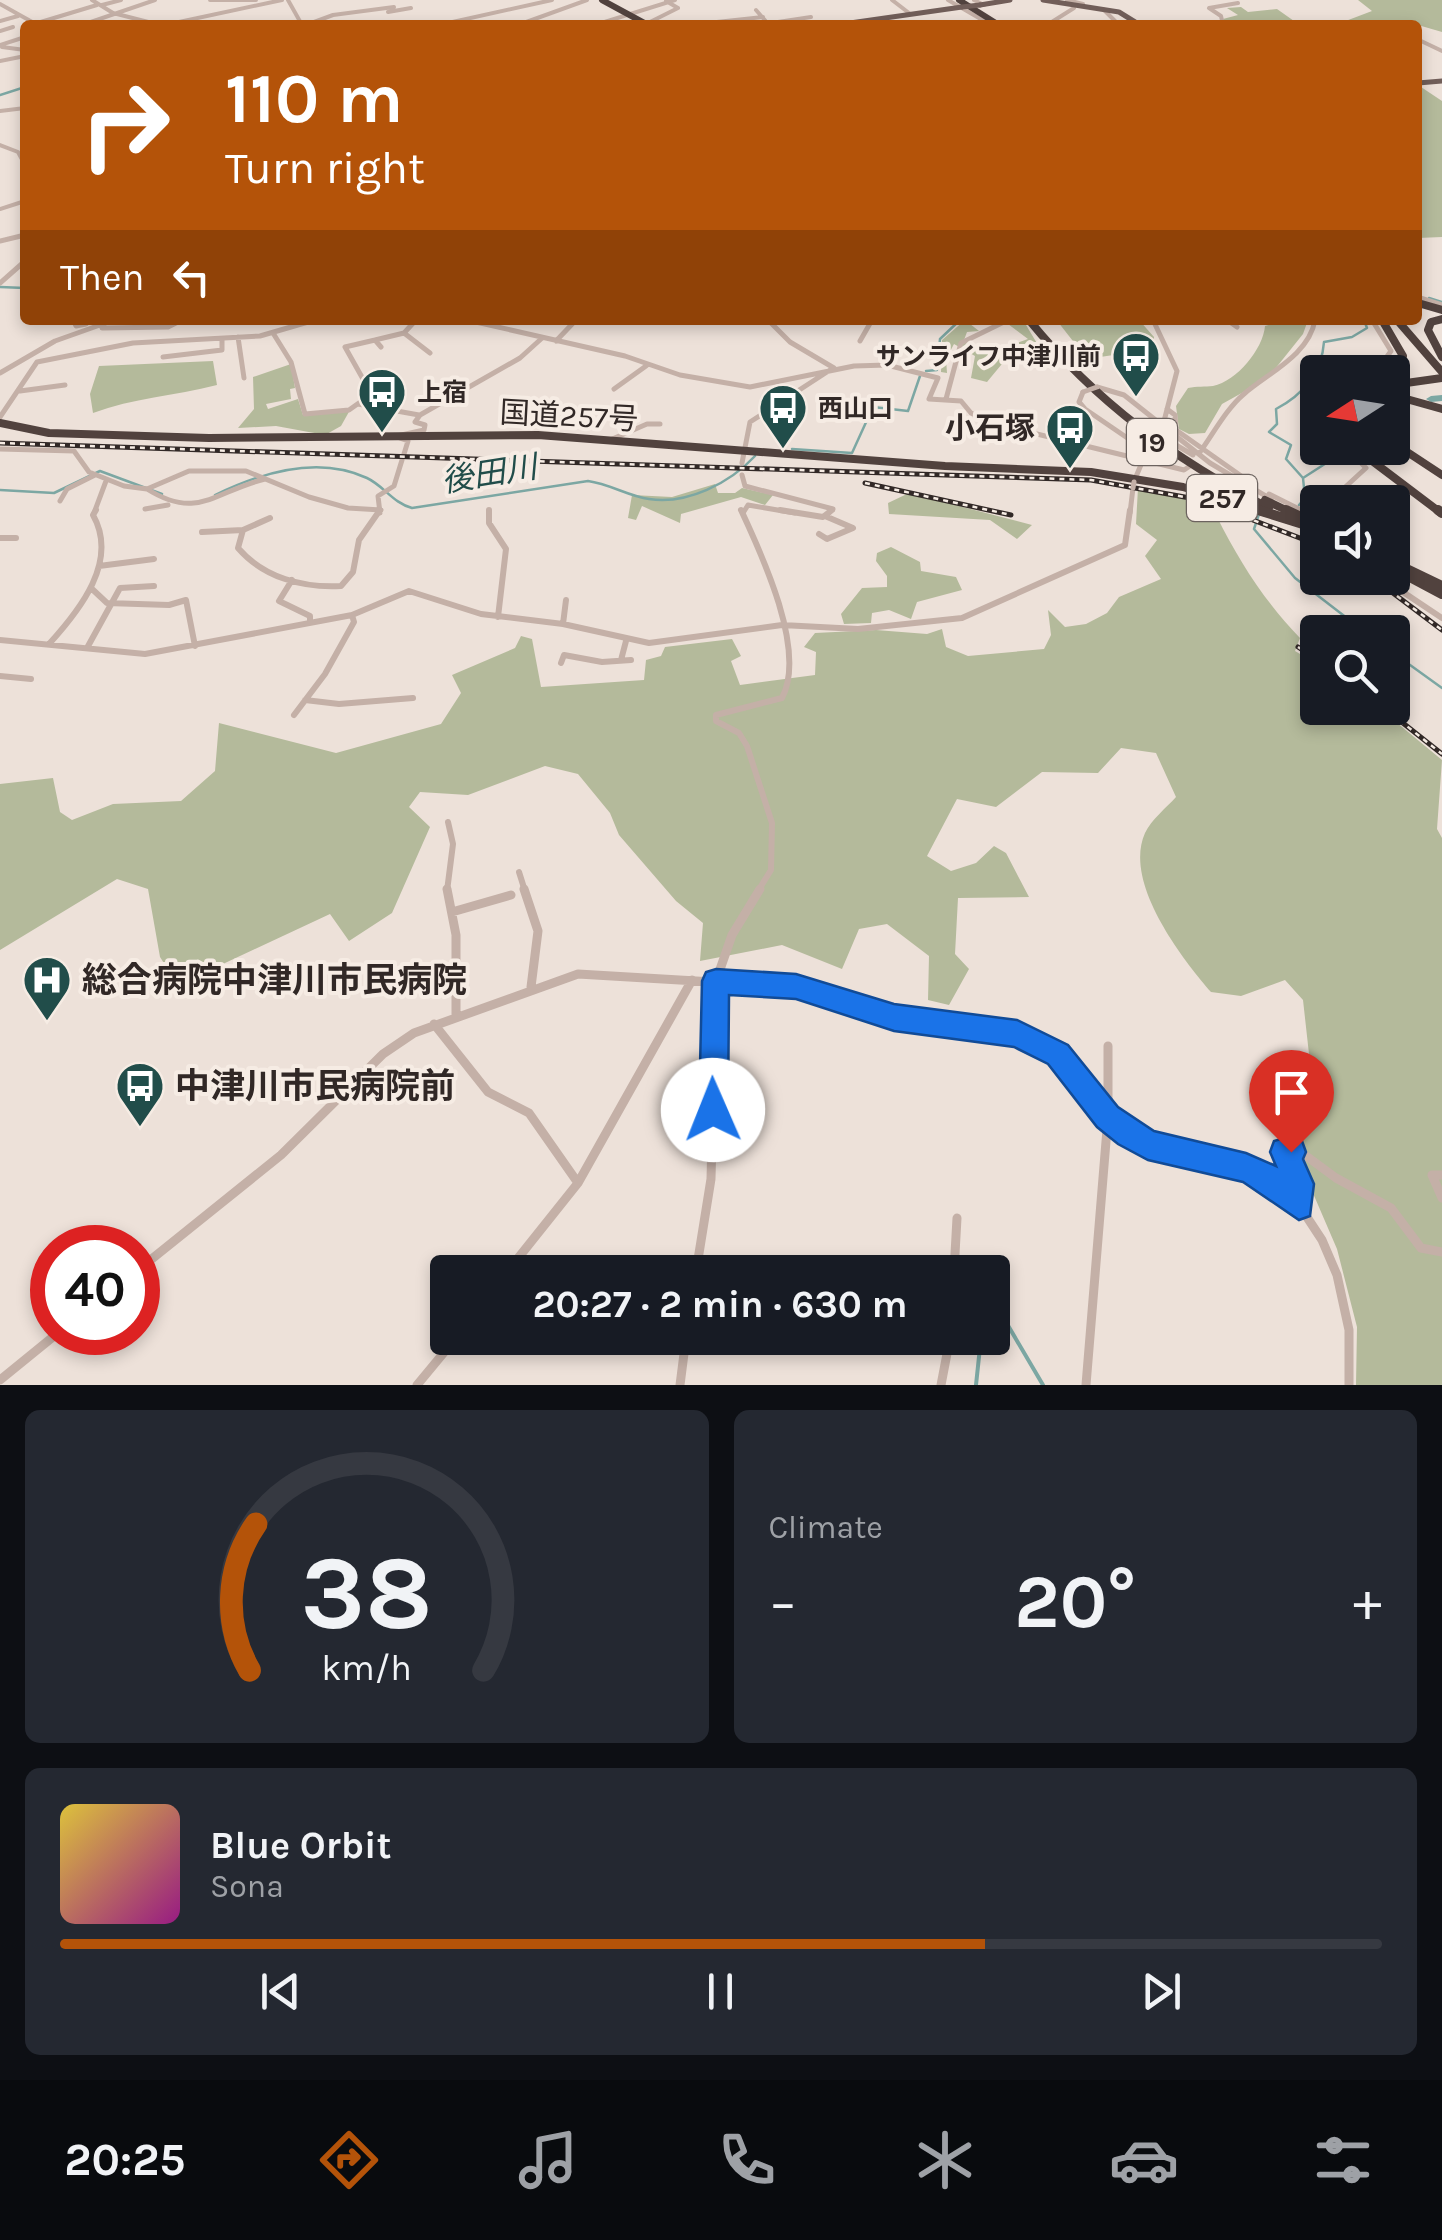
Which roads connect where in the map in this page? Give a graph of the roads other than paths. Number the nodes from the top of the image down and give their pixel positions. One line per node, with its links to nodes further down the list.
1 (92, 0): 22 (street)
2 (120, 0): 22 (street)
3 (155, 0): 29 (street)
4 (210, 0): 5 (street)
5 (256, 0)
6 (285, 0): 40 (street); 41 (street)
7 (552, 0): 18 (street)
8 (586, 0): 44 (street)
9 (604, 0): 46 (highway, bridge)
10 (675, 0): 19 (street)
11 (892, 0): 30 (street)
12 (948, 0): 21 (street)
13 (974, 0): 23 (street)
14 (1010, 0): 23 (main road)
15 (1043, 0): 26 (main road)
16 (1067, 0): 27 (street)
17 (1234, 0): 57 (street)
18 (545, 1): 43 (street)
19 (665, 1): 45 (street); 47 (street)
20 (0, 2): 31 (street)
21 (961, 4): 23 (main road, bridge); 30 (main road); 52 (street); 53 (highway)
22 (100, 5): 29 (street); 37 (street)
23 (982, 5)
24 (394, 7): 34 (street)
25 (410, 8): 34 (street)
26 (1074, 8): 27 (main road); 54 (street)
27 (1100, 8): 55 (street); 56 (main road)
28 (756, 10): 32 (street)
29 (113, 13): 38 (street); 39 (street)
30 (909, 13): 51 (main road)
31 (19, 16): 36 (street); 58 (street)
32 (762, 17): 48 (street); 49 (street)
33 (812, 17): 35 (street)
34 (328, 19): 42 (street)
35 (794, 19): 50 (street)
36 (28, 20)
37 (49, 20)
38 (95, 20)
39 (142, 20)
40 (187, 20)
41 (300, 20)
42 (324, 20)
43 (463, 20)
44 (532, 20)
45 (610, 20)
46 (640, 20)
47 (660, 20)
48 (735, 20)
49 (765, 20)
50 (789, 20)
51 (874, 20)
52 (984, 20)
53 (992, 20)
54 (1055, 20)
55 (1113, 20)
56 (1135, 20)
57 (1221, 20)
58 (0, 21)
59 (12, 27): 60 (street)
60 (0, 31)
61 (20, 266): 62 (street)
62 (0, 282)
63 (1442, 318): 96 (highway)
64 (99, 325): 92 (street)
65 (298, 325): 82 (street)
66 (411, 325): 83 (street)
67 (486, 325): 86 (street)
68 (571, 325): 89 (street)
69 (773, 325): 101 (street)
70 (869, 325): 88 (street)
71 (998, 325): 112 (street)
72 (1036, 325): 117 (highway, 19)
73 (1036, 325): 132 (highway, 19)
74 (1155, 325): 115 (street)
75 (1234, 325): 81 (street)
76 (1314, 325): 126 (street)
77 (1375, 325): 93 (street)
78 (1385, 325): 94 (highway)
79 (1405, 325): 103 (highway)
80 (1406, 325): 96 (highway)
81 (1237, 327)
82 (273, 332): 84 (street); 113 (street)
83 (404, 333): 87 (street); 91 (street)
84 (238, 337): 85 (street); 104 (street)
85 (222, 339): 95 (street); 97 (street)
86 (541, 339): 89 (street); 116 (street)
87 (375, 340): 90 (street); 111 (street)
88 (860, 340)
89 (555, 342): 100 (street)
90 (381, 347)
91 (430, 353)
92 (32, 354): 97 (street); 99 (street)
93 (1388, 355)
94 (1401, 355)
95 (163, 357)
96 (1442, 360)
97 (37, 362): 109 (street)
98 (0, 365): 99 (street)
99 (13, 365): 102 (street)
100 (648, 366): 101 (street); 108 (street)
101 (833, 369): 112 (street); 125 (street)
102 (0, 372)
103 (1442, 377): 107 (highway)
104 (244, 378)
105 (65, 385): 109 (street)
106 (402, 385): 111 (street)
107 (1410, 385)
108 (614, 389)
109 (19, 391): 119 (street)
110 (1410, 396): 114 (highway)
111 (366, 398): 113 (street)
112 (946, 400): 128 (street)
113 (358, 404): 116 (street)
114 (1442, 409)
115 (1166, 411): 118 (street); 121 (street); 126 (street)
116 (420, 416): 122 (street)
117 (1128, 417): 126 (street); 152 (highway, 19)
118 (1152, 417): 121 (street); 128 (street, bridge)
119 (0, 420): 122 (highway, 国道257号 / 257)
120 (660, 424): 123 (street)
121 (1163, 426): 151 (street)
122 (396, 437): 123 (highway, 国道257号 / 257); 146 (street)
123 (610, 440): 125 (highway, 国道257号 / 257)
124 (0, 449): 133 (street)
125 (742, 450): 129 (street); 138 (highway, 国道257号 / 257)
126 (1199, 452): 149 (street)
127 (1410, 454): 135 (highway)
128 (1144, 460): 132 (street); 138 (street)
129 (742, 464)
130 (1363, 465): 140 (street)
131 (1377, 465): 148 (highway)
132 (1190, 466): 142 (highway, 19)
133 (93, 474): 137 (street); 143 (street)
134 (742, 475): 150 (street)
135 (1442, 475)
136 (266, 478): 141 (street); 144 (street); 146 (street)
137 (106, 480): 141 (street); 161 (street)
138 (1134, 482): 142 (highway, 257); 177 (street)
139 (1208, 482): 142 (street)
140 (1347, 485)
141 (150, 488): 144 (street)
142 (1241, 499): 154 (highway, 257)
143 (60, 501)
144 (169, 505): 145 (street)
145 (145, 509)
146 (381, 510): 165 (street)
147 (490, 510): 173 (street)
148 (1439, 513)
149 (1300, 515)
150 (826, 516): 157 (street); 177 (street)
151 (1300, 516)
152 (1300, 517)
153 (270, 518): 155 (street)
154 (1300, 519)
155 (243, 530): 156 (street); 165 (street)
156 (202, 532)
157 (819, 534)
158 (0, 538): 159 (street)
159 (16, 538)
160 (154, 559): 161 (street)
161 (99, 566): 167 (street)
162 (1410, 568): 164 (highway)
163 (1410, 572): 168 (highway)
164 (1442, 577)
165 (292, 580): 175 (street)
166 (154, 586): 171 (street)
167 (91, 588): 171 (street); 180 (street)
168 (1442, 590)
169 (1408, 595): 174 (street)
170 (566, 600): 176 (street)
171 (112, 603): 181 (street); 182 (street)
172 (352, 615): 173 (street); 175 (street); 190 (street)
173 (498, 617): 176 (street)
174 (1442, 618)
175 (310, 623): 181 (street)
176 (563, 624): 179 (street)
177 (782, 625): 179 (street); 197 (street)
178 (4, 640): 180 (street); 183 (street)
179 (626, 641): 184 (street)
180 (49, 645): 182 (street)
181 (194, 646): 182 (street)
182 (86, 649)
183 (0, 652)
184 (621, 660): 185 (street); 186 (street)
185 (631, 660)
186 (561, 663)
187 (0, 676): 188 (street)
188 (31, 679)
189 (413, 698): 190 (street)
190 (304, 700): 191 (street)
191 (294, 715)
192 (448, 822): 195 (street)
193 (519, 872): 198 (street)
194 (511, 896): 195 (street)
195 (452, 912): 199 (street)
196 (692, 980): 197 (street); 198 (street); 204 (street)
197 (716, 981): 202 (street); 211 (street)
198 (531, 988): 199 (street)
199 (456, 1016): 200 (street)
200 (434, 1024): 204 (street); 208 (street)
201 (1108, 1046): 202 (street)
202 (1108, 1117): 206 (street); 221 (street)
203 (1442, 1174): 205 (street)
204 (578, 1183): 210 (street)
205 (1442, 1198)
206 (1299, 1205): 209 (street); 222 (street)
207 (957, 1218): 212 (street)
208 (160, 1252)
209 (1442, 1252)
210 (521, 1255)
211 (699, 1255)
212 (955, 1255)
213 (31, 1355): 217 (street)
214 (442, 1355): 218 (street)
215 (684, 1355): 219 (street)
216 (947, 1355): 220 (street)
217 (0, 1380)
218 (416, 1385)
219 (680, 1385)
220 (942, 1385)
221 (1086, 1385)
222 (1349, 1385)

